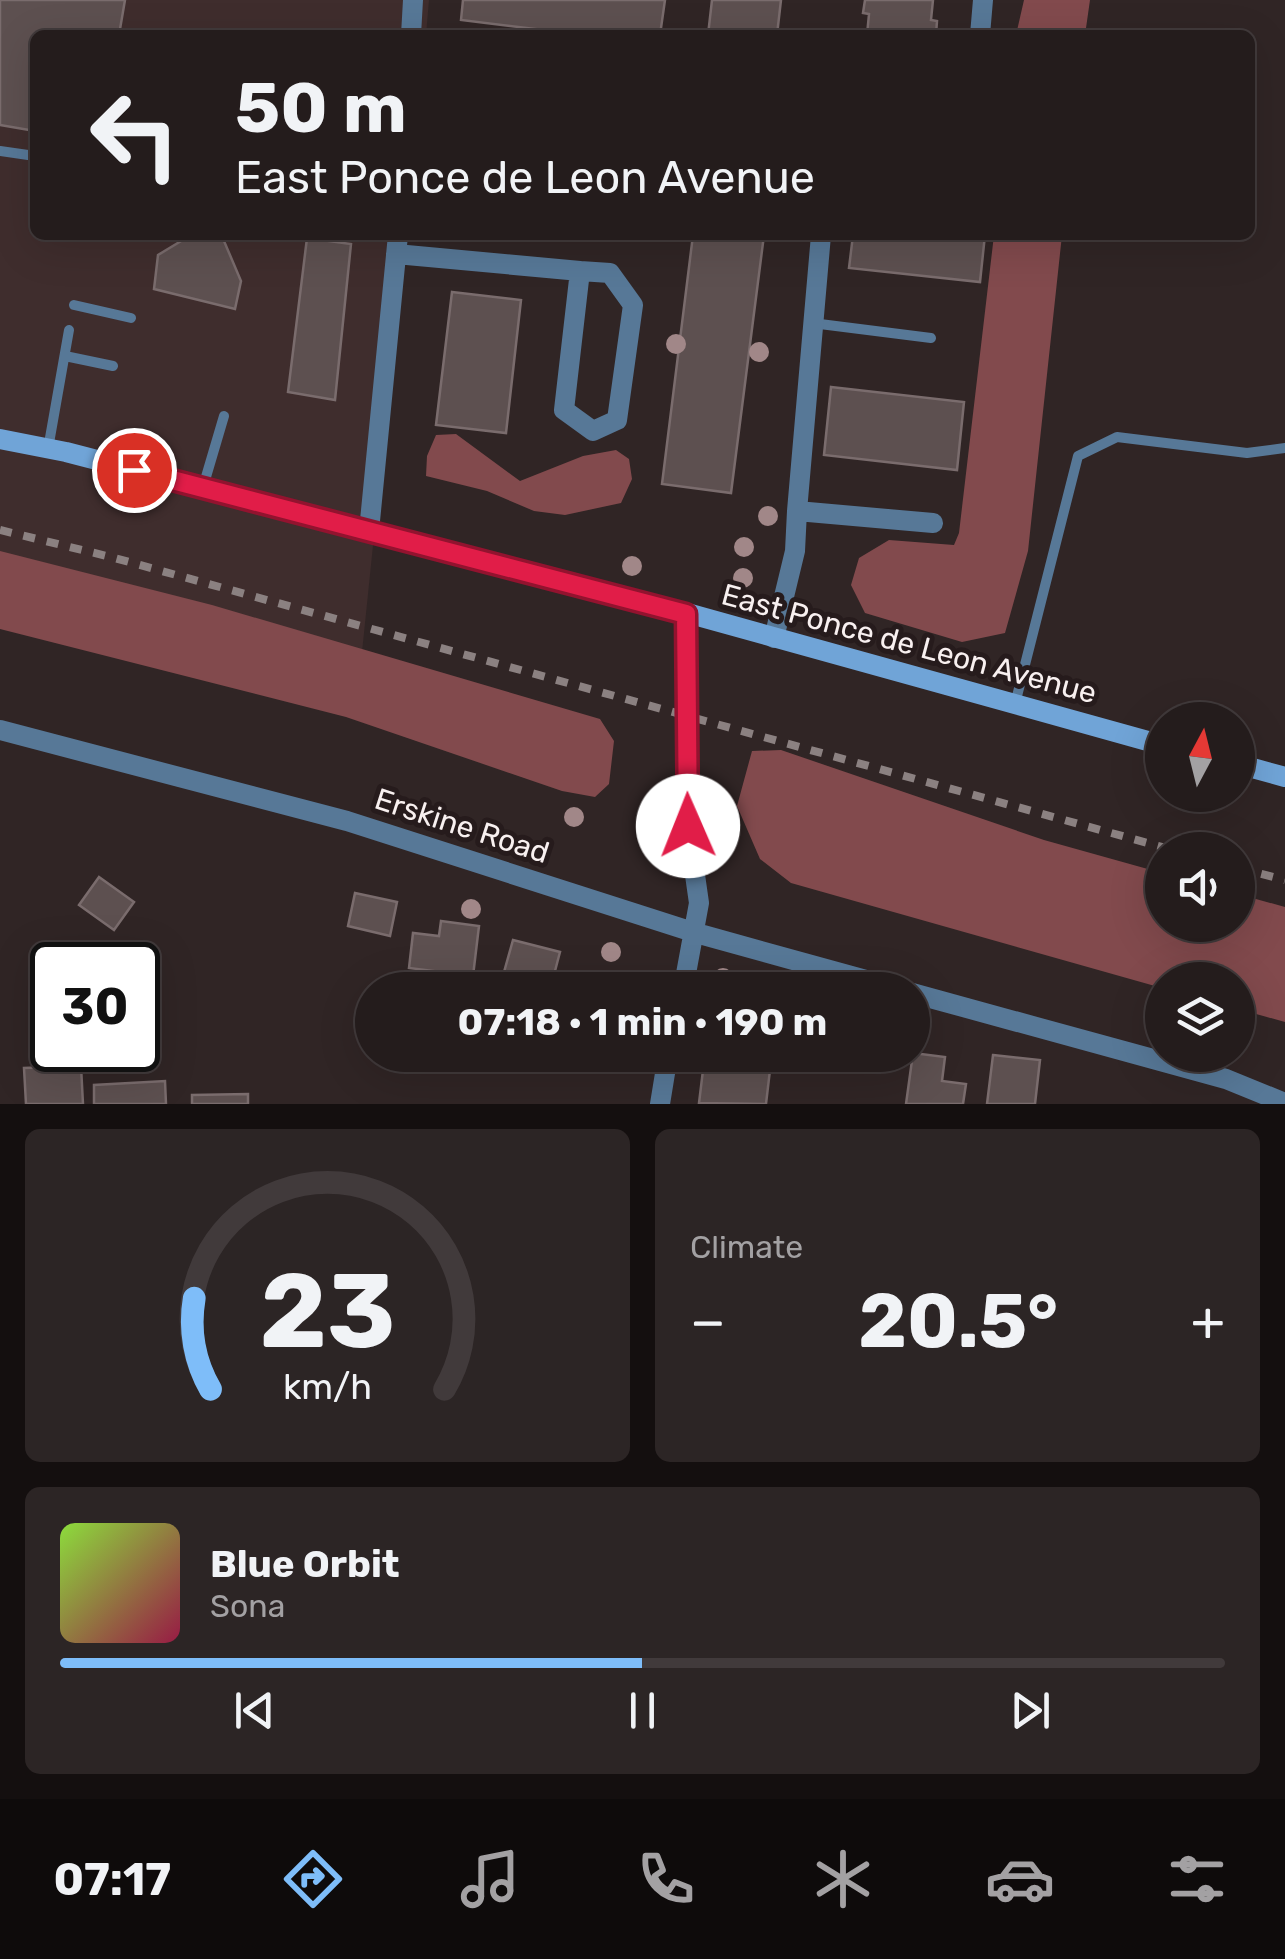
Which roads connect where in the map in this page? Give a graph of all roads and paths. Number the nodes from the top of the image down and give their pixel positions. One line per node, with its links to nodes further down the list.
1 (412, 0): 3 (street)
2 (983, 0): 4 (street)
3 (411, 30)
4 (980, 30)
5 (0, 150): 6 (lane)
6 (30, 155)
7 (820, 240): 12 (street)
8 (397, 244): 9 (street); 24 (street)
9 (580, 271): 9 (street)
10 (74, 305): 11 (lane)
11 (130, 318)
12 (811, 323): 14 (lane); 22 (street)
13 (70, 330): 15 (lane)
14 (931, 338)
15 (66, 356): 16 (lane); 20 (lane)
16 (113, 366)
17 (224, 416): 21 (lane)
18 (0, 440): 20 (main road, East Ponce de Leon Avenue)
19 (1285, 448): 27 (lane)
20 (48, 449): 21 (main road, East Ponce de Leon Avenue)
21 (202, 488): 24 (main road, East Ponce de Leon Avenue)
22 (798, 511): 23 (street); 26 (street)
23 (933, 523)
24 (368, 531): 25 (main road, East Ponce de Leon Avenue)
25 (686, 614): 26 (main road, East Ponce de Leon Avenue); 32 (street)
26 (774, 638): 27 (main road, East Ponce de Leon Avenue)
27 (1015, 704): 29 (main road, East Ponce de Leon Avenue)
28 (0, 730): 32 (street, Erskine Road)
29 (1145, 740)
30 (1255, 768): 31 (main road)
31 (1285, 776)
32 (696, 933): 33 (street); 34 (street, Erskine Road)
33 (687, 972)
34 (837, 972)
35 (930, 998): 37 (street)
36 (665, 1072): 38 (street)
37 (1285, 1103)
38 (660, 1104)

